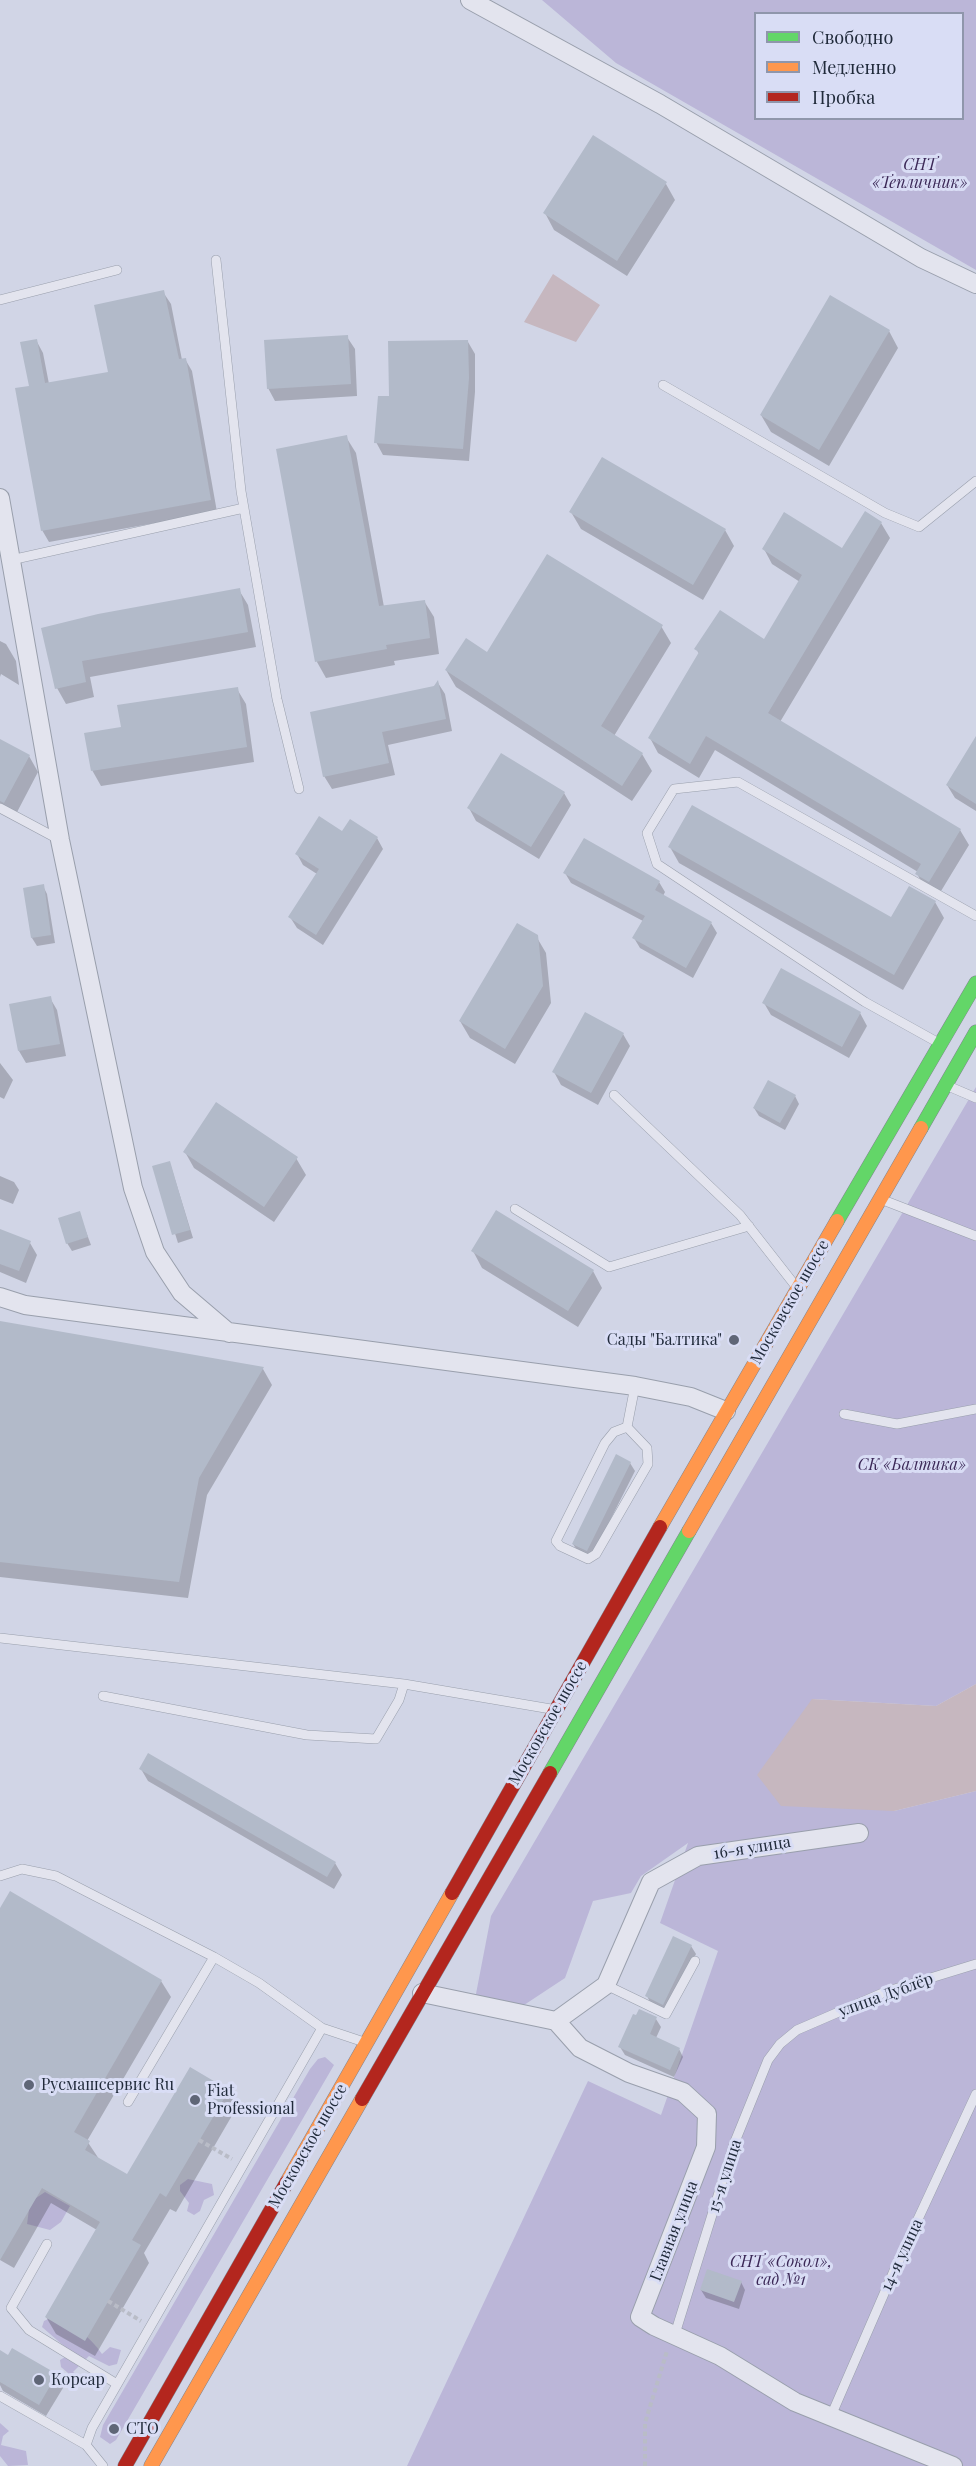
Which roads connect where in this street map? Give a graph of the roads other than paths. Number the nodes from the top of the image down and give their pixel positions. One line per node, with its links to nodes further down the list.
1 (470, 0): 4 (street)
2 (216, 260): 9 (lane)
3 (117, 270): 5 (lane)
4 (976, 284)
5 (0, 300)
6 (663, 385): 7 (lane)
7 (976, 481)
8 (0, 498): 10 (street)
9 (244, 508): 10 (lane); 11 (lane)
10 (11, 560): 13 (street)
11 (299, 789)
12 (0, 808): 13 (lane)
13 (60, 840): 27 (street)
14 (976, 916): 17 (lane)
15 (976, 983): 17 (main road, Московское шоссе)
16 (976, 1032): 18 (main road, Московское шоссе)
17 (940, 1044): 25 (main road, Московское шоссе)
18 (945, 1085): 20 (lane); 21 (main road, Московское шоссе)
19 (614, 1095): 23 (lane)
20 (976, 1098)
21 (880, 1198): 24 (lane); 32 (main road, Московское шоссе)
22 (515, 1209): 23 (lane)
23 (748, 1226): 25 (lane)
24 (976, 1236)
25 (797, 1288): 30 (main road, Московское шоссе)
26 (0, 1297): 27 (street)
27 (229, 1333): 28 (street)
28 (635, 1386): 30 (street); 33 (lane)
29 (976, 1409): 31 (lane)
30 (726, 1412): 32 (main road); 37 (main road, Московское шоссе)
31 (844, 1414)
32 (749, 1424): 44 (main road, Московское шоссе)
33 (627, 1426): 33 (lane)
34 (0, 1638): 35 (lane)
35 (404, 1684): 36 (lane); 37 (lane)
36 (103, 1696)
37 (556, 1710): 48 (main road, Московское шоссе)
38 (859, 1833): 43 (street, 16-я улица)
39 (0, 1876): 40 (lane)
40 (213, 1956): 46 (lane); 50 (lane)
41 (694, 1961): 43 (lane)
42 (976, 1964): 47 (lane, улица Дублёр)
43 (606, 1985): 45 (street)
44 (422, 1993): 45 (street); 59 (main road, Московское шоссе)
45 (556, 2021): 52 (street, Главная улица)
46 (322, 2028): 48 (lane); 53 (lane)
47 (797, 2030): 52 (lane, 15-я улица)
48 (366, 2043): 58 (main road, Московское шоссе)
49 (976, 2094): 55 (lane, 14-я улица)
50 (128, 2102)
51 (47, 2244): 53 (lane)
52 (675, 2334): 55 (street, Главная улица)
53 (117, 2384): 56 (lane)
54 (0, 2396): 56 (lane)
55 (831, 2416): 60 (street, Главная улица)
56 (86, 2445): 57 (lane)
57 (103, 2466)
58 (125, 2466)
59 (151, 2466)
60 (953, 2466)

